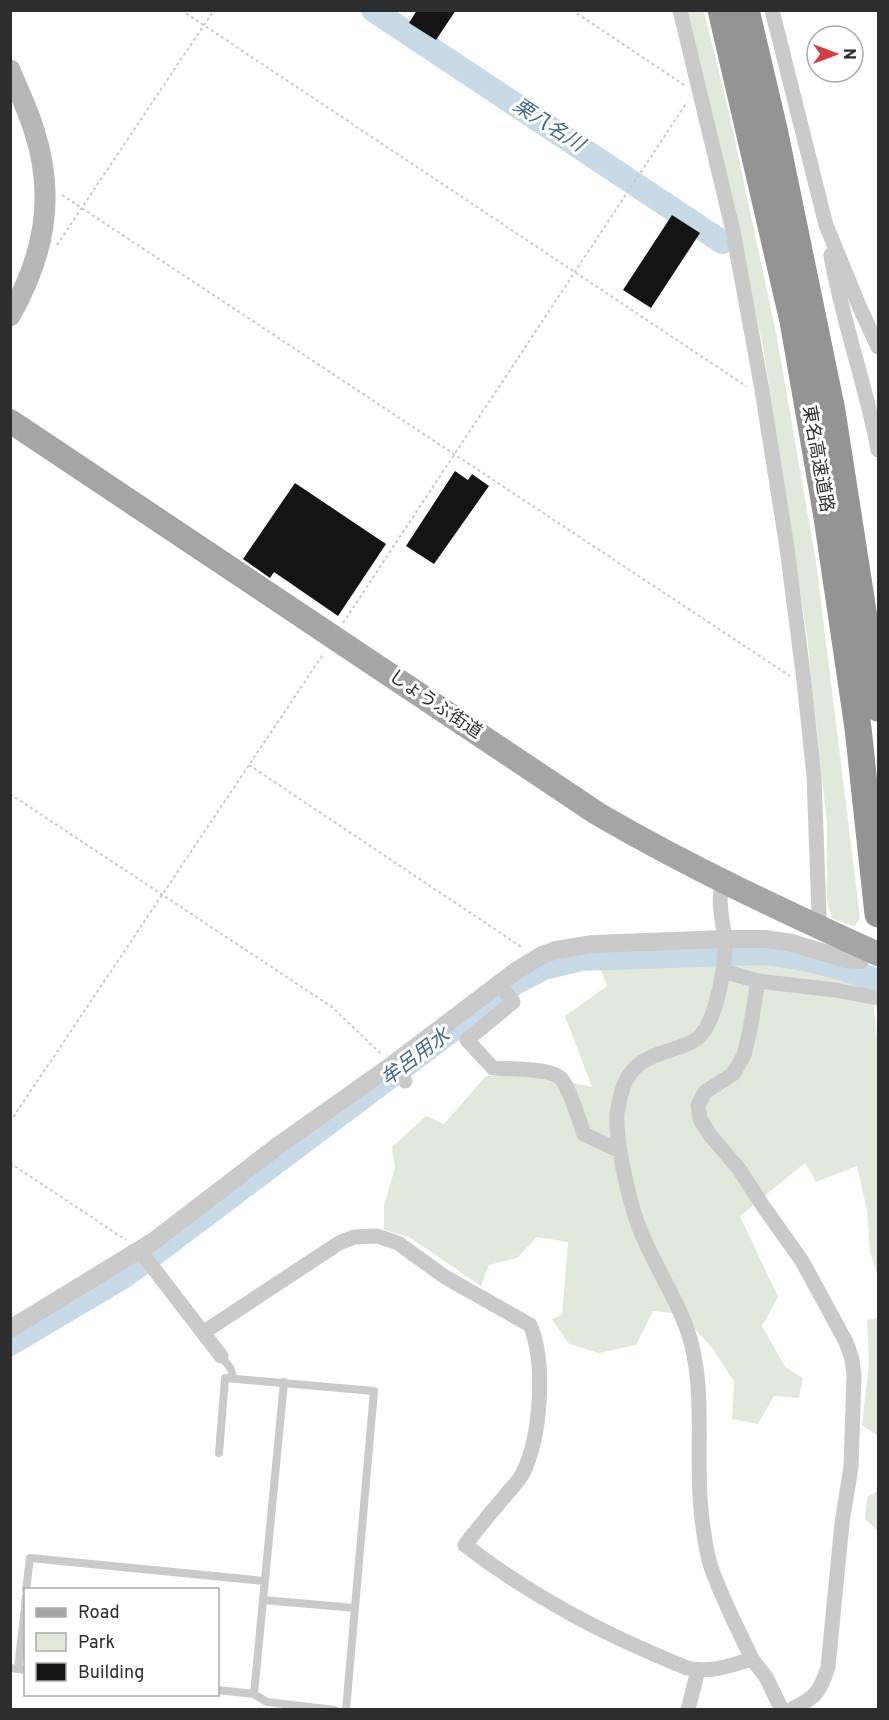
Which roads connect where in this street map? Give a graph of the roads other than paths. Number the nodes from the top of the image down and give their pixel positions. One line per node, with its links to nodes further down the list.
1 (680, 10): 14 (street)
2 (722, 10): 13 (highway, 東名高速道路)
3 (746, 10): 11 (highway, 東名高速道路)
4 (772, 10): 6 (street)
5 (10, 70): 7 (main road)
6 (826, 225): 8 (street); 10 (street)
7 (10, 316)
8 (879, 347)
9 (10, 421): 12 (main road, しょうぶ街道)
10 (879, 450)
11 (879, 708)
12 (724, 882): 14 (main road, しょうぶ街道); 15 (street)
13 (879, 914)
14 (816, 926): 16 (main road, しょうぶ街道)
15 (725, 942): 16 (street); 17 (street); 19 (street)
16 (873, 952)
17 (723, 969): 18 (street); 21 (street)
18 (758, 981): 20 (street); 43 (street)
19 (504, 990): 21 (street); 22 (street)
20 (879, 998)
21 (620, 1151): 34 (street)
22 (142, 1253): 23 (street); 24 (street)
23 (10, 1329)
24 (204, 1332): 25 (street); 36 (street)
25 (221, 1356): 26 (lane)
26 (233, 1378): 27 (lane); 28 (lane)
27 (284, 1382): 29 (lane); 32 (lane)
28 (219, 1453)
29 (266, 1581): 30 (lane); 31 (lane)
30 (26, 1588)
31 (264, 1600): 32 (lane); 38 (lane)
32 (355, 1608): 40 (lane)
33 (24, 1615): 35 (lane)
34 (752, 1659): 36 (street); 42 (street)
35 (18, 1669)
36 (698, 1670): 41 (street)
37 (219, 1690): 38 (lane)
38 (254, 1694): 39 (lane)
39 (334, 1710)
40 (346, 1710)
41 (688, 1710)
42 (782, 1710)
43 (790, 1710)

